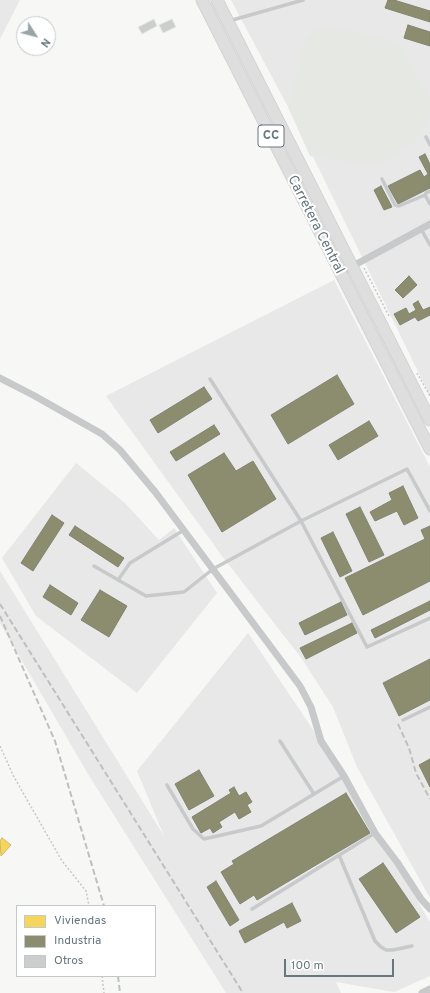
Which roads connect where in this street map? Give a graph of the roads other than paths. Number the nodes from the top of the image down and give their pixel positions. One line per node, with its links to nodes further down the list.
1 (202, 0): 15 (highway, Carretera Central / CC)
2 (217, 0): 4 (highway, Carretera Central / CC)
3 (303, 0): 4 (lane)
4 (228, 22): 14 (highway, Carretera Central / CC)
5 (426, 137): 6 (lane)
6 (430, 145)
7 (382, 179): 9 (lane)
8 (430, 190): 9 (lane)
9 (425, 195): 10 (lane)
10 (430, 204)
11 (430, 224): 12 (street)
12 (421, 229): 13 (lane); 14 (street)
13 (430, 245)
14 (356, 264): 15 (street); 18 (highway, Carretera Central / CC)
15 (340, 273): 19 (highway, Carretera Central / CC)
16 (0, 378): 22 (street)
17 (210, 379): 21 (lane)
18 (430, 420)
19 (430, 449)
20 (430, 512): 21 (lane)
21 (301, 521): 24 (lane); 26 (lane)
22 (184, 530): 24 (street); 25 (lane)
23 (94, 566): 25 (lane)
24 (214, 569): 25 (lane); 30 (street)
25 (118, 580)
26 (430, 618)
27 (430, 707): 28 (lane)
28 (403, 720)
29 (280, 741): 32 (lane)
30 (344, 776): 32 (lane); 33 (street)
31 (167, 785): 32 (lane)
32 (314, 794)
33 (375, 833): 34 (lane); 36 (street)
34 (339, 855): 35 (lane); 37 (lane)
35 (252, 909)
36 (430, 909)
37 (412, 946)
38 (430, 989): 39 (street)
39 (422, 993)

